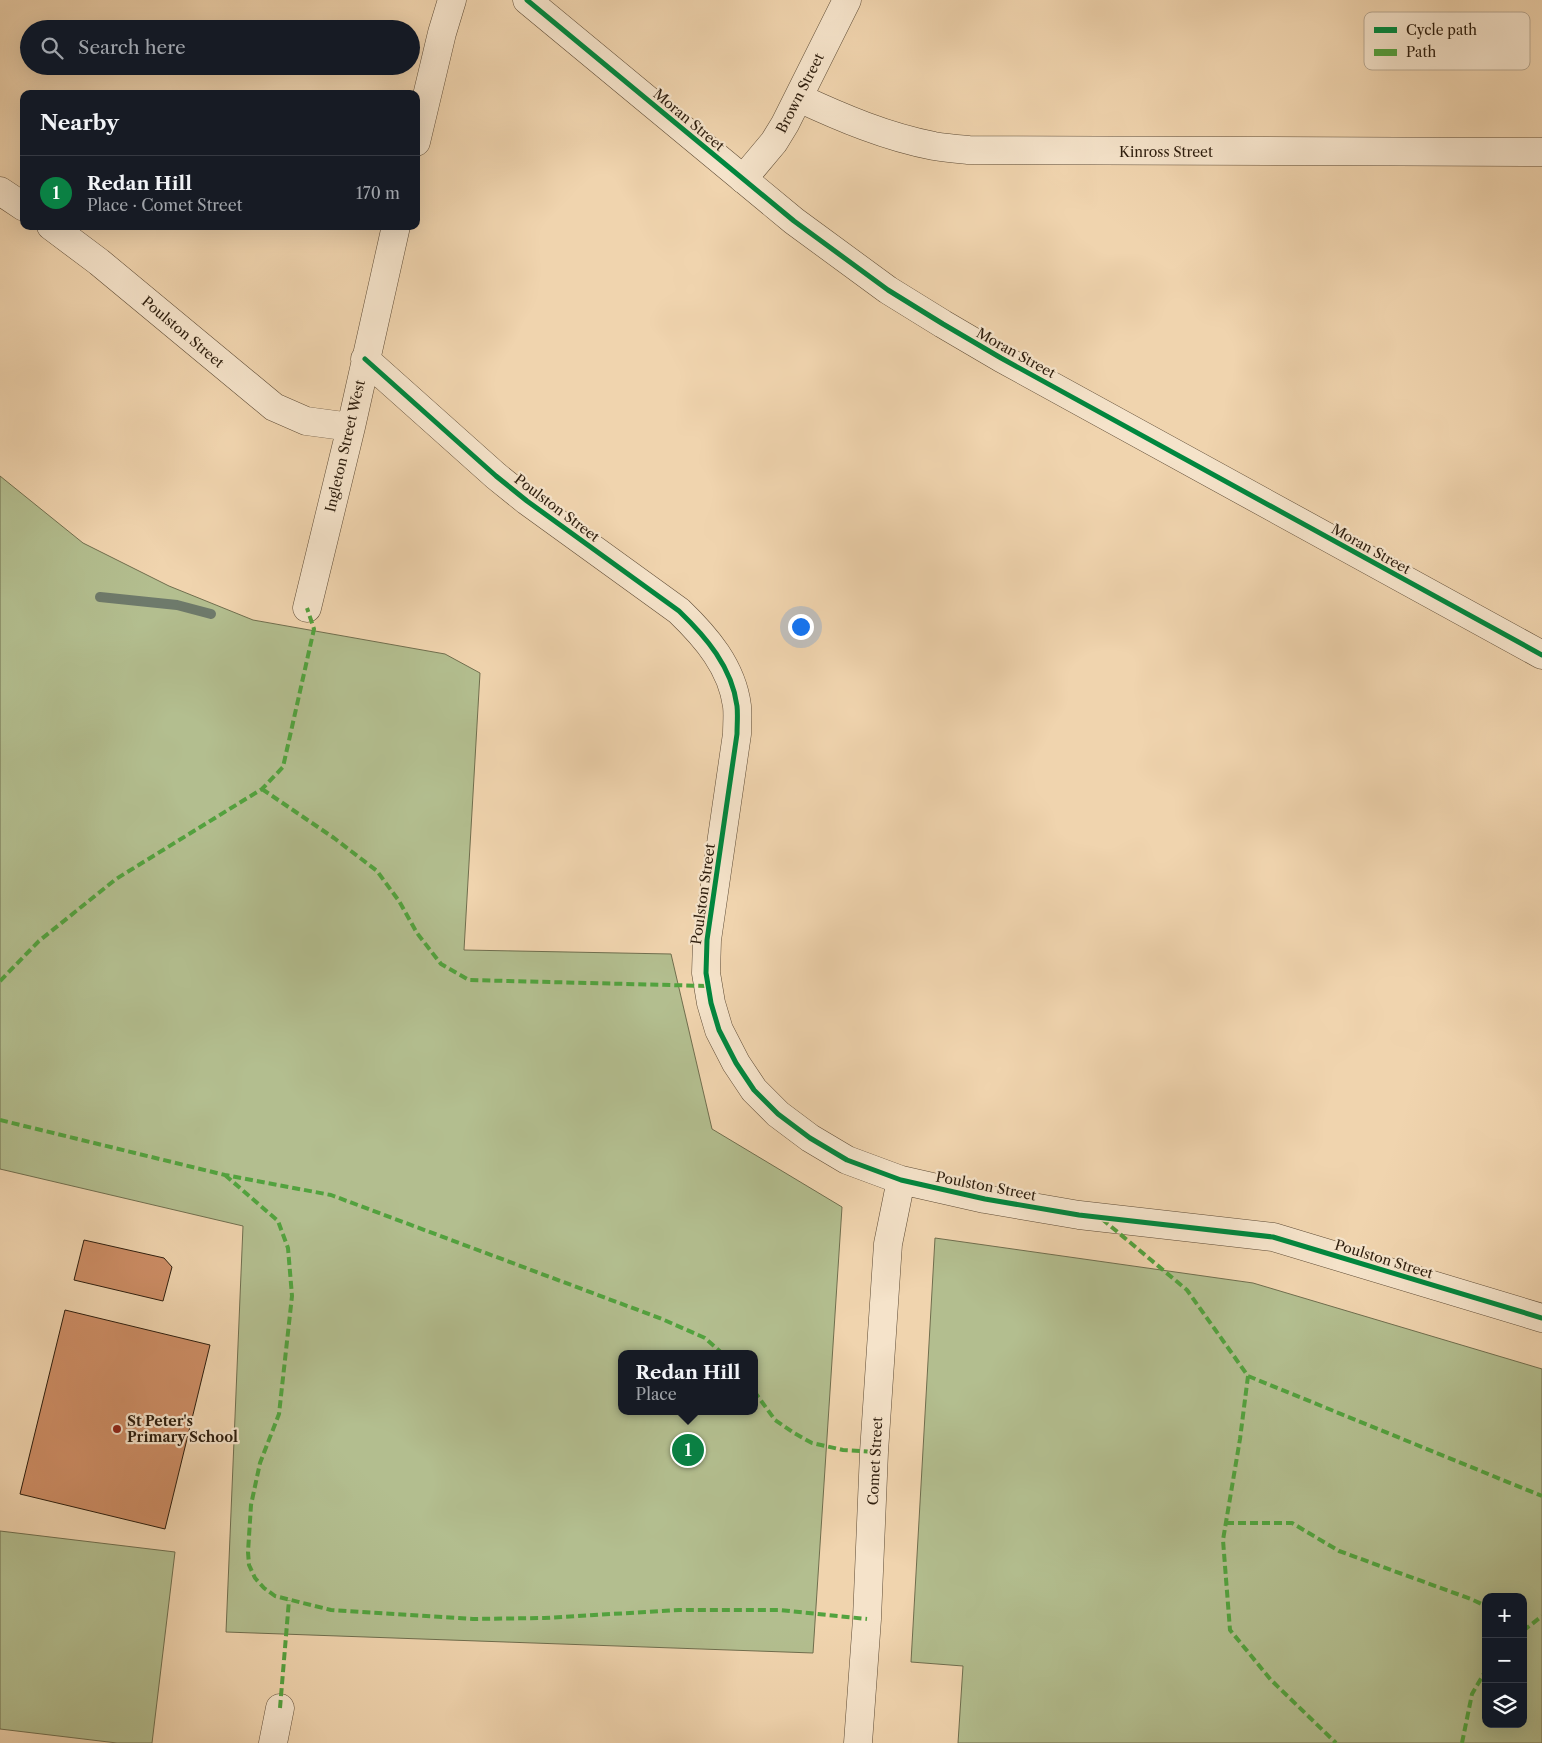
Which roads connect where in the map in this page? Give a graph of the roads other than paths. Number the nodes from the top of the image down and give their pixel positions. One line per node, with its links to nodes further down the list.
1 (452, 0): 5 (street)
2 (527, 0): 7 (street, Moran Street)
3 (847, 0): 4 (street, Brown Street)
4 (799, 98): 6 (street, Kinross Street); 7 (street, Brown Street)
5 (420, 125)
6 (1542, 152)
7 (744, 179): 15 (street, Moran Street)
8 (0, 192): 9 (street)
9 (20, 205)
10 (56, 230): 13 (street, Poulston Street)
11 (395, 230): 12 (street, Ingleton Street West)
12 (365, 359): 13 (street, Ingleton Street West); 16 (street, Poulston Street)
13 (351, 427): 14 (street, Ingleton Street West)
14 (307, 608)
15 (1542, 655)
16 (901, 1180): 17 (street, Poulston Street); 20 (street, Comet Street)
17 (1542, 1318)
18 (280, 1708): 19 (street)
19 (273, 1743)
20 (858, 1743)

